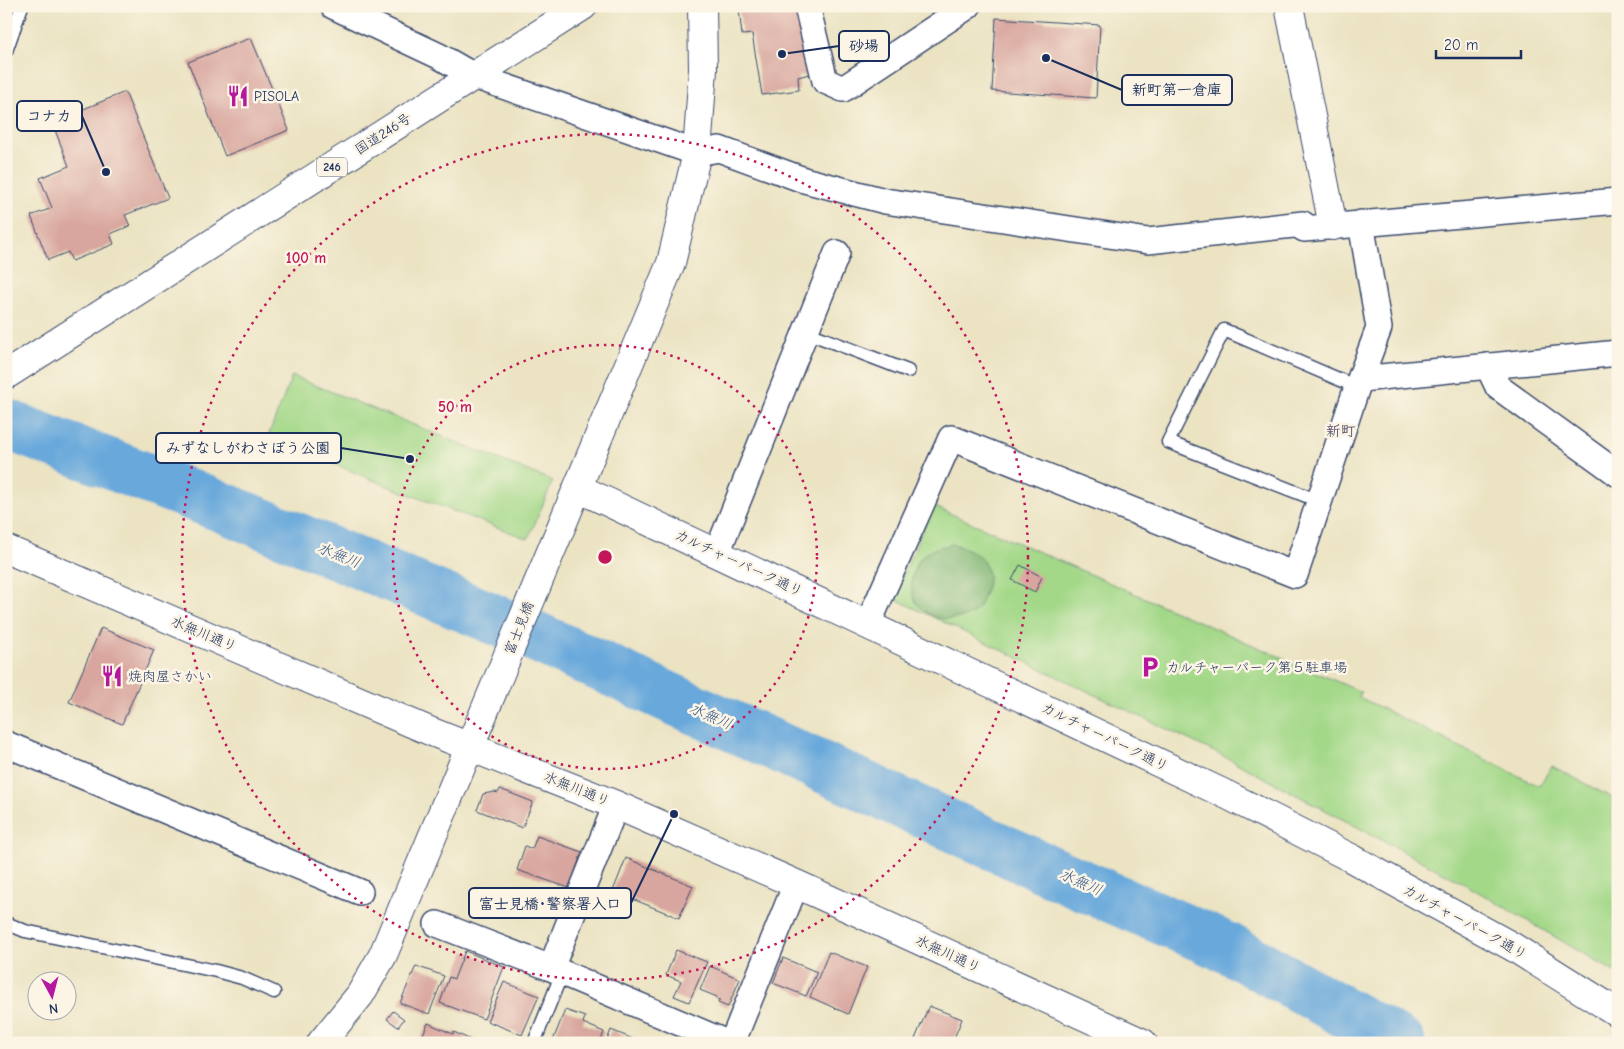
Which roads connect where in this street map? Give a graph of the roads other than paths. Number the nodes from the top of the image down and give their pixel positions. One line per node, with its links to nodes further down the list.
1 (22, 6): 8 (lane)
2 (333, 6): 9 (street)
3 (582, 6): 9 (main road, 国道246号 / 246)
4 (702, 6): 10 (main road, 富士見橋)
5 (807, 6): 6 (street)
6 (968, 6)
7 (1289, 6): 13 (main road)
8 (6, 51)
9 (474, 76): 10 (street); 19 (main road, 国道246号 / 246)
10 (698, 153): 13 (street); 22 (main road, 富士見橋)
11 (1618, 201): 12 (street)
12 (1361, 223): 13 (street); 20 (street)
13 (1333, 226)
14 (837, 253): 15 (street)
15 (806, 332): 18 (lane); 25 (street)
16 (1618, 353): 17 (street)
17 (1488, 366): 20 (street); 21 (street)
18 (908, 371)
19 (6, 375)
20 (1359, 383): 23 (street); 23 (lane)
21 (1618, 474)
22 (578, 488): 25 (main road, カルチャーパーク通り); 28 (main road, 富士見橋)
23 (1319, 501): 26 (street)
24 (6, 549): 28 (main road, 水無川通り)
25 (717, 553): 26 (main road, カルチャーパーク通り)
26 (868, 624): 36 (main road, カルチャーパーク通り)
27 (6, 744): 31 (street)
28 (470, 747): 29 (main road, 水無川通り); 37 (main road, 富士見橋)
29 (616, 805): 30 (main road, 水無川通り); 34 (street)
30 (796, 884): 40 (street); 41 (main road, 水無川通り)
31 (360, 892)
32 (6, 923): 35 (lane)
33 (437, 924): 34 (street)
34 (557, 971): 38 (lane); 39 (street)
35 (274, 992)
36 (1618, 1013)
37 (321, 1043)
38 (534, 1043)
39 (727, 1043)
40 (732, 1043)
41 (1143, 1043)

